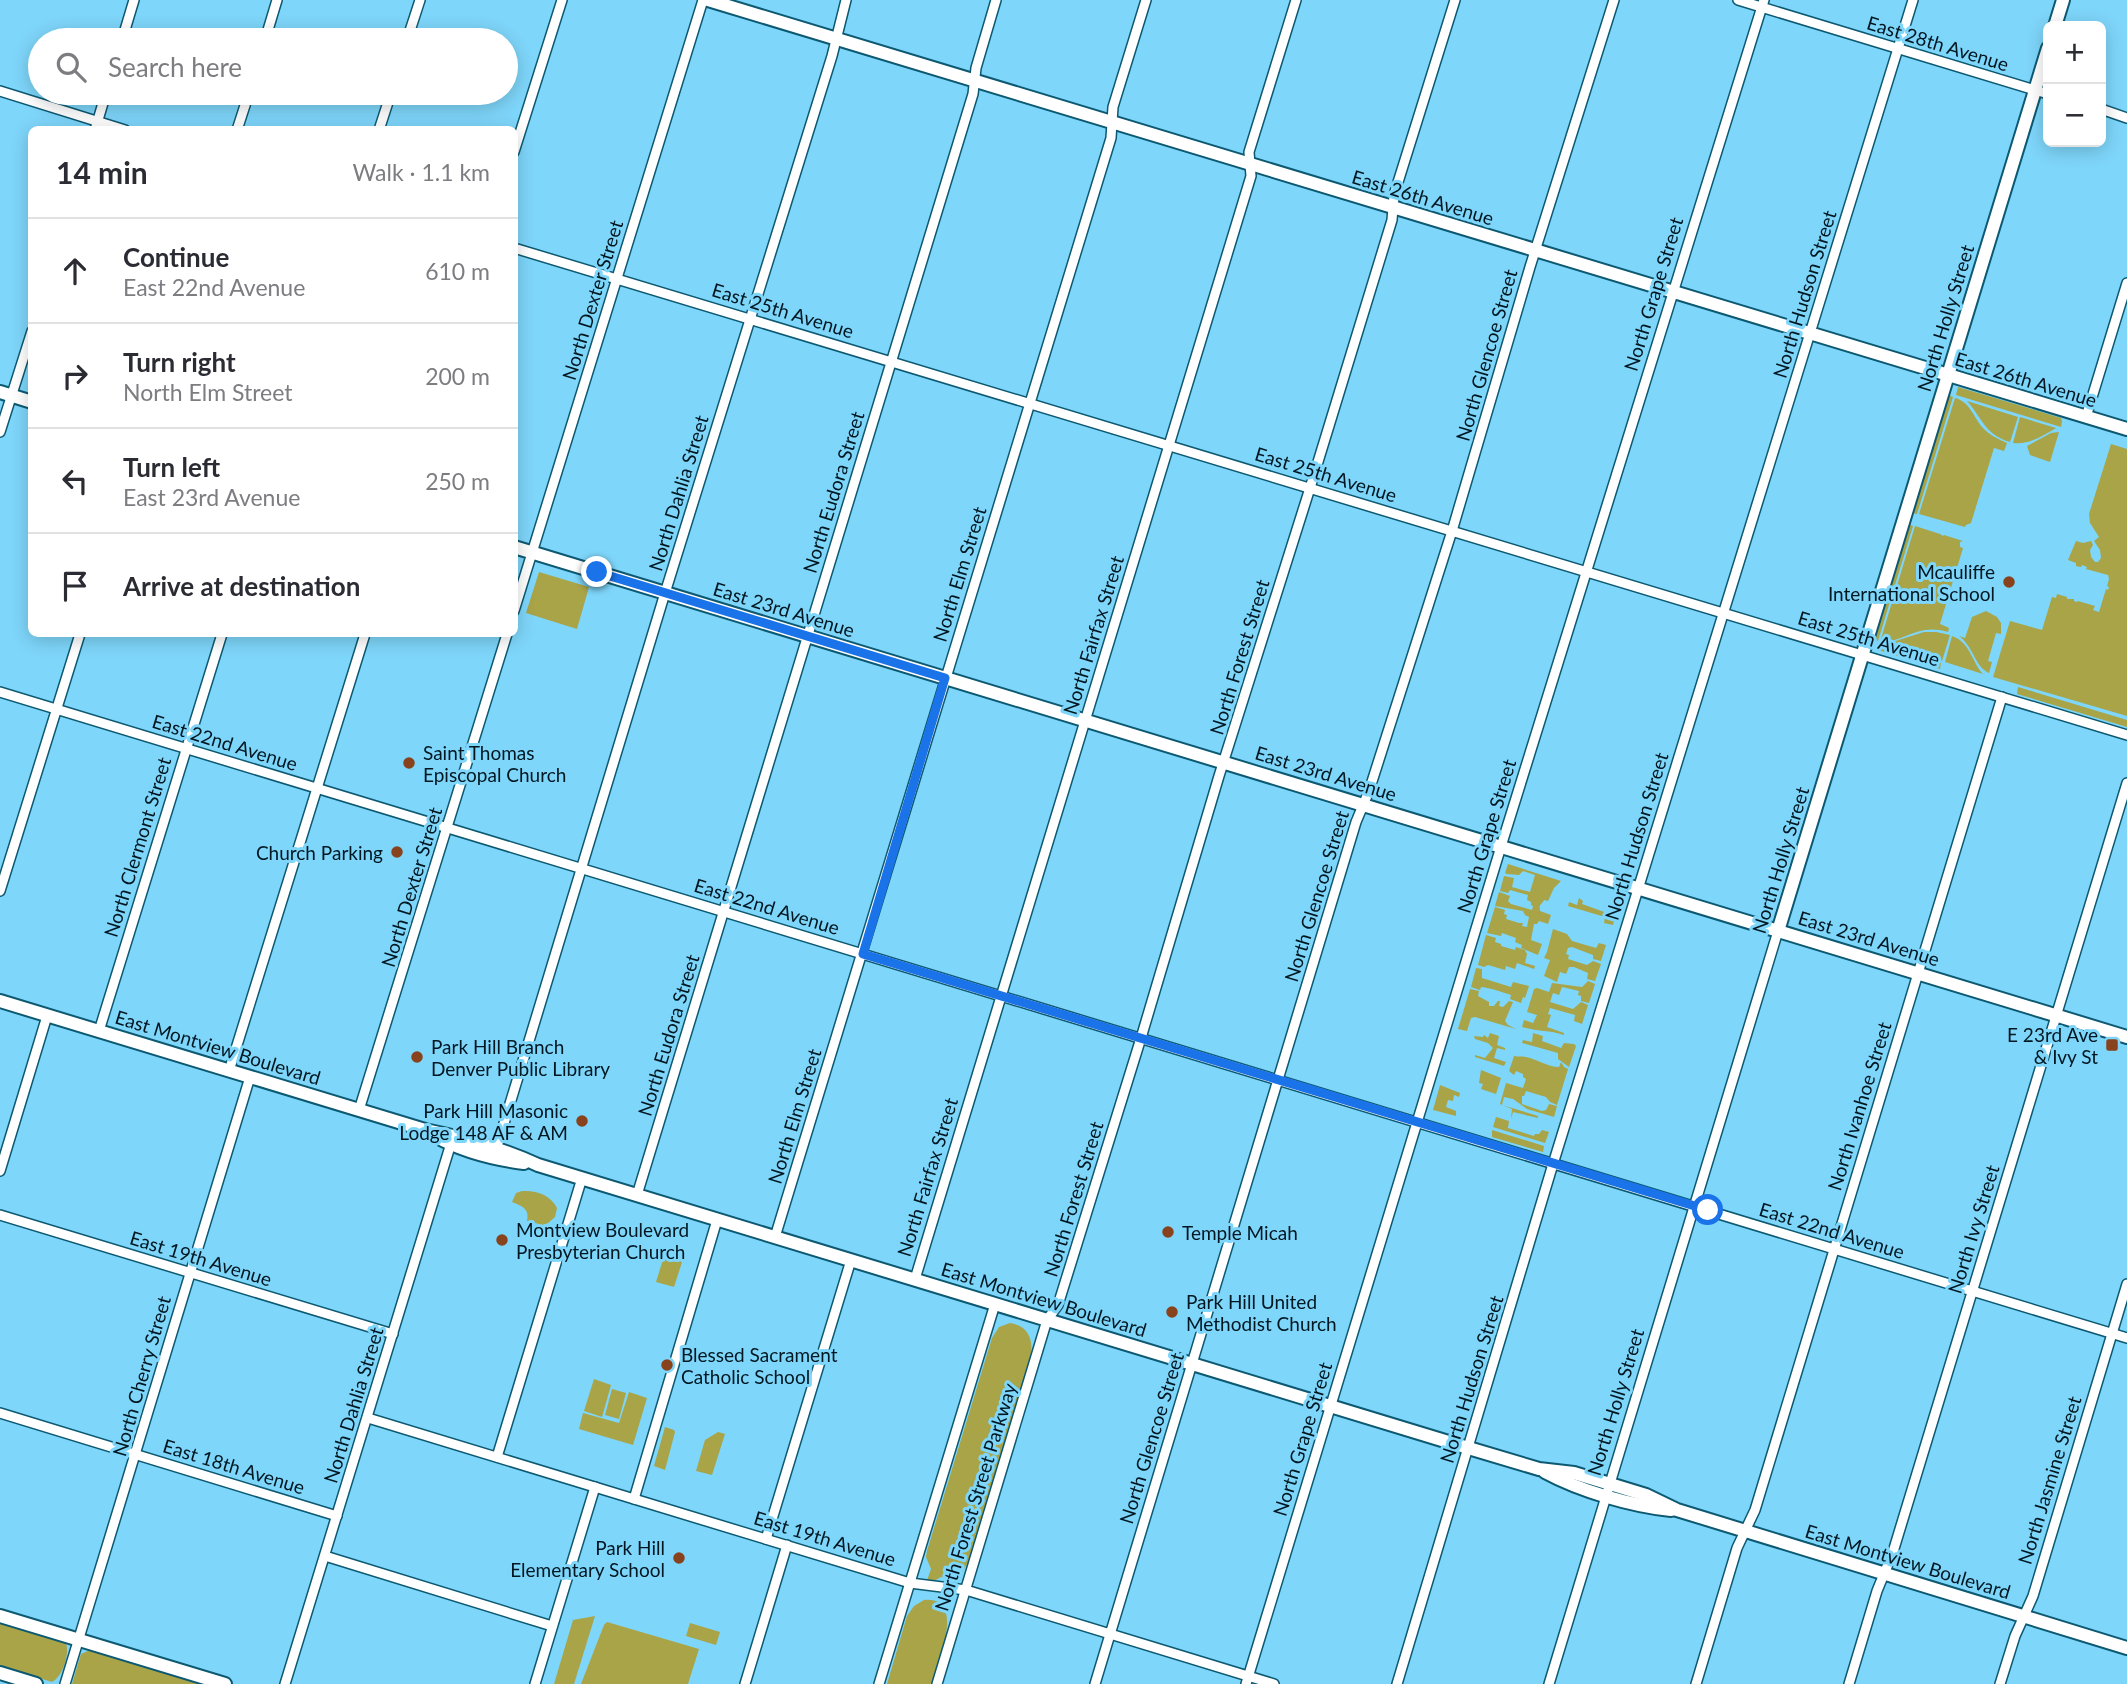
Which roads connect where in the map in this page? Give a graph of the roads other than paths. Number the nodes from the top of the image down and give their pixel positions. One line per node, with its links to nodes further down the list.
1 (134, 0): 17 (street)
2 (277, 0): 18 (street)
3 (420, 0): 19 (street)
4 (562, 0): 38 (street)
5 (706, 0): 20 (street, East 26th Avenue); 43 (street, North Dexter Street)
6 (846, 0): 20 (street, North Dahlia Street)
7 (996, 0): 23 (street, North Eudora Street)
8 (1146, 0): 34 (street, North Elm Street)
9 (1296, 0): 39 (street, North Fairfax Street)
10 (1455, 0): 40 (street, North Forest Street)
11 (1614, 0): 42 (street, North Glencoe Street)
12 (1738, 0): 15 (street, East 28th Avenue)
13 (1913, 0): 21 (street, North Hudson Street)
14 (2063, 0): 16 (street)
15 (1762, 4): 21 (street, East 28th Avenue); 45 (street, North Grape Street)
16 (2057, 21)
17 (126, 28)
18 (269, 28)
19 (411, 28)
20 (836, 39): 23 (street, East 26th Avenue); 46 (street, North Dahlia Street)
21 (1898, 49): 24 (street, East 28th Avenue); 47 (street, North Hudson Street)
22 (2043, 64): 24 (street, North Holly Street)
23 (974, 81): 34 (street, East 26th Avenue); 49 (street, North Eudora Street)
24 (2035, 90): 26 (street, East 28th Avenue); 50 (street, North Holly Street)
25 (0, 91): 27 (street)
26 (2043, 92)
27 (28, 101)
28 (40, 105): 35 (street)
29 (102, 105): 35 (street)
30 (244, 105): 36 (street)
31 (387, 105): 37 (street)
32 (2106, 111): 33 (street)
33 (2127, 117)
34 (1112, 123): 39 (street, East 26th Avenue); 53 (street, North Elm Street)
35 (96, 125)
36 (238, 126)
37 (380, 126)
38 (518, 139)
39 (1250, 165): 40 (street, East 26th Avenue); 57 (street, North Fairfax Street)
40 (1393, 208): 42 (street, East 26th Avenue); 58 (street, North Forest Street)
41 (518, 249): 43 (street, East 25th Avenue)
42 (1535, 251): 45 (street, East 26th Avenue); 59 (street, North Glencoe Street)
43 (617, 278): 46 (street, East 25th Avenue); 61 (street, North Dexter Street)
44 (2127, 283): 54 (street)
45 (1672, 293): 47 (street, East 26th Avenue); 62 (street, North Grape Street)
46 (751, 319): 49 (street, East 25th Avenue); 63 (street, North Dahlia Street)
47 (1810, 335): 50 (street, East 26th Avenue); 65 (street, North Hudson Street)
48 (28, 341): 51 (street)
49 (891, 361): 53 (street, East 25th Avenue); 66 (street, North Eudora Street)
50 (1947, 375): 54 (street, East 26th Avenue); 71 (street, North Holly Street)
51 (6, 394): 52 (street); 56 (street)
52 (28, 401)
53 (1029, 402): 57 (street, East 25th Avenue); 72 (street, North Elm Street)
54 (2085, 417): 55 (street, East 26th Avenue)
55 (2127, 429)
56 (0, 432)
57 (1170, 446): 58 (street, East 25th Avenue); 76 (street, North Fairfax Street)
58 (1310, 488): 59 (street, East 25th Avenue); 79 (street, North Forest Street)
59 (1452, 531): 62 (street, East 25th Avenue); 82 (street, North Glencoe Street)
60 (518, 548): 61 (street, East 23rd Avenue)
61 (532, 553): 63 (street, East 23rd Avenue); 64 (street, North Dexter Street)
62 (1586, 571): 65 (street, East 25th Avenue); 84 (street, North Grape Street)
63 (665, 593): 66 (street, East 23rd Avenue); 85 (street, North Dahlia Street)
64 (518, 598)
65 (1724, 613): 71 (street, East 25th Avenue); 86 (street, North Hudson Street)
66 (807, 636): 72 (street, East 23rd Avenue); 88 (street, North Eudora Street)
67 (78, 637): 75 (street)
68 (221, 637): 78 (street, North Clermont Street)
69 (364, 637): 81 (street)
70 (507, 637): 83 (street, North Dexter Street)
71 (1862, 655): 74 (street, East 25th Avenue); 89 (street, North Holly Street)
72 (945, 678): 76 (street, East 23rd Avenue); 90 (street, North Elm Street)
73 (0, 692): 75 (street, East 22nd Avenue)
74 (2001, 697): 77 (street, East 25th Avenue); 91 (street, North Ivanhoe Street)
75 (56, 709): 78 (street, East 22nd Avenue); 87 (street)
76 (1084, 719): 79 (street, East 23rd Avenue); 92 (street, North Fairfax Street)
77 (2127, 735)
78 (186, 748): 81 (street, East 22nd Avenue); 96 (street, North Clermont Street)
79 (1224, 762): 82 (street, East 23rd Avenue); 98 (street, North Forest Street)
80 (2127, 783): 94 (street, North Ivy Street)
81 (317, 788): 83 (street, East 22nd Avenue); 99 (street)
82 (1363, 805): 84 (street, East 23rd Avenue); 101 (street, North Glencoe Street)
83 (447, 828): 85 (street, East 22nd Avenue); 102 (street, North Dexter Street)
84 (1501, 846): 86 (street, East 23rd Avenue); 103 (street, North Grape Street)
85 (581, 869): 88 (street, East 22nd Avenue); 105 (street, North Dahlia Street)
86 (1638, 888): 89 (street, East 23rd Avenue); 106 (street, North Hudson Street)
87 (0, 891)
88 (724, 911): 90 (street, East 22nd Avenue); 109 (street, North Eudora Street)
89 (1778, 931): 91 (street, East 23rd Avenue); 110 (street, North Holly Street)
90 (863, 954): 92 (street, East 22nd Avenue); 113 (street, North Elm Street)
91 (1918, 973): 94 (street, East 23rd Avenue); 114 (street, North Ivanhoe Street)
92 (1001, 996): 98 (street, East 22nd Avenue); 117 (street, North Fairfax Street)
93 (0, 1001): 95 (street, East Montview Boulevard)
94 (2056, 1015): 97 (street, East 23rd Avenue); 119 (street, North Ivy Street)
95 (47, 1016): 96 (street, East Montview Boulevard); 107 (street)
96 (99, 1031): 99 (street, East Montview Boulevard)
97 (2127, 1037)
98 (1141, 1038): 101 (street, East 22nd Avenue); 121 (street, North Forest Street)
99 (229, 1071): 100 (street, East Montview Boulevard)
100 (250, 1077): 102 (street, East Montview Boulevard); 116 (street, North Cherry Street)
101 (1278, 1080): 103 (street, East 22nd Avenue); 125 (street, North Glencoe Street)
102 (359, 1110): 104 (street, East Montview Boulevard)
103 (1417, 1122): 106 (street, East 22nd Avenue); 126 (street, North Grape Street)
104 (452, 1140): 105 (street, East Montview Boulevard); 122 (street, North Dahlia Street)
105 (495, 1153): 108 (street, East Montview Boulevard)
106 (1553, 1164): 110 (street, East 22nd Avenue); 129 (street, North Hudson Street)
107 (0, 1171)
108 (582, 1178): 109 (street, East Montview Boulevard); 131 (street)
109 (637, 1195): 112 (street, East Montview Boulevard)
110 (1695, 1206): 114 (street, East 22nd Avenue); 133 (street, North Holly Street)
111 (0, 1215): 116 (street, East 19th Avenue)
112 (717, 1220): 113 (street, East Montview Boulevard); 134 (street)
113 (775, 1237): 115 (street, East Montview Boulevard)
114 (1834, 1249): 119 (street, East 22nd Avenue); 136 (street, North Ivanhoe Street)
115 (851, 1260): 117 (street, East Montview Boulevard); 137 (street)
116 (189, 1272): 122 (street, East 19th Avenue); 130 (street, North Cherry Street)
117 (915, 1279): 120 (street, East Montview Boulevard)
118 (2127, 1284): 123 (street, North Jasmine Street)
119 (1972, 1291): 123 (street, East 22nd Avenue); 140 (street, North Ivy Street)
120 (995, 1304): 121 (street, East Montview Boulevard); 141 (street, North Forest Street Parkway)
121 (1047, 1320): 125 (street, East Montview Boulevard); 142 (street, North Forest Street Parkway)
122 (393, 1334): 128 (street, North Dahlia Street)
123 (2112, 1334): 124 (street, East 22nd Avenue); 144 (street, North Jasmine Street)
124 (2127, 1338)
125 (1192, 1364): 126 (street, East Montview Boulevard); 146 (street, North Glencoe Street)
126 (1331, 1406): 129 (street, East Montview Boulevard); 150 (street, North Grape Street)
127 (0, 1413): 130 (street, East 18th Avenue)
128 (368, 1418): 131 (street, East 19th Avenue); 135 (street, North Dahlia Street)
129 (1469, 1448): 133 (street, East Montview Boulevard); 161 (street, North Hudson Street)
130 (137, 1454): 135 (street, East 18th Avenue); 147 (street, North Cherry Street)
131 (497, 1457): 132 (street, East 19th Avenue)
132 (595, 1487): 134 (street, East 19th Avenue); 145 (street)
133 (1608, 1490): 136 (street, East Montview Boulevard); 162 (street, North Holly Street)
134 (634, 1499): 137 (street, East 19th Avenue)
135 (337, 1516): 139 (street, North Dahlia Street)
136 (1745, 1531): 140 (street, East Montview Boulevard); 163 (street, North Ivanhoe Street)
137 (766, 1539): 138 (street, East 19th Avenue)
138 (787, 1545): 141 (street, East 19th Avenue); 156 (street)
139 (325, 1556): 145 (street); 154 (street, North Dahlia Street)
140 (1884, 1574): 144 (street, East Montview Boulevard); 164 (street, North Ivy Street)
141 (910, 1583): 142 (street, East 19th Avenue); 157 (street, North Forest Street Parkway)
142 (965, 1590): 146 (street, East 19th Avenue); 158 (street, North Forest Street Parkway)
143 (0, 1616): 147 (street)
144 (2024, 1616): 148 (street, East Montview Boulevard); 165 (street, North Jasmine Street)
145 (552, 1626): 155 (street)
146 (1110, 1634): 150 (street, East 19th Avenue); 159 (street, North Glencoe Street)
147 (79, 1640): 152 (street, North Cherry Street); 153 (street)
148 (2127, 1648)
149 (0, 1673): 151 (street)
150 (1247, 1680): 160 (street, East 19th Avenue)
151 (36, 1684)
152 (65, 1684)
153 (225, 1684)
154 (285, 1684)
155 (535, 1684)
156 (745, 1684)
157 (879, 1684)
158 (937, 1684)
159 (1095, 1684)
160 (1274, 1684)
161 (1398, 1684)
162 (1549, 1684)
163 (1696, 1684)
164 (1849, 1684)
165 (2000, 1684)

